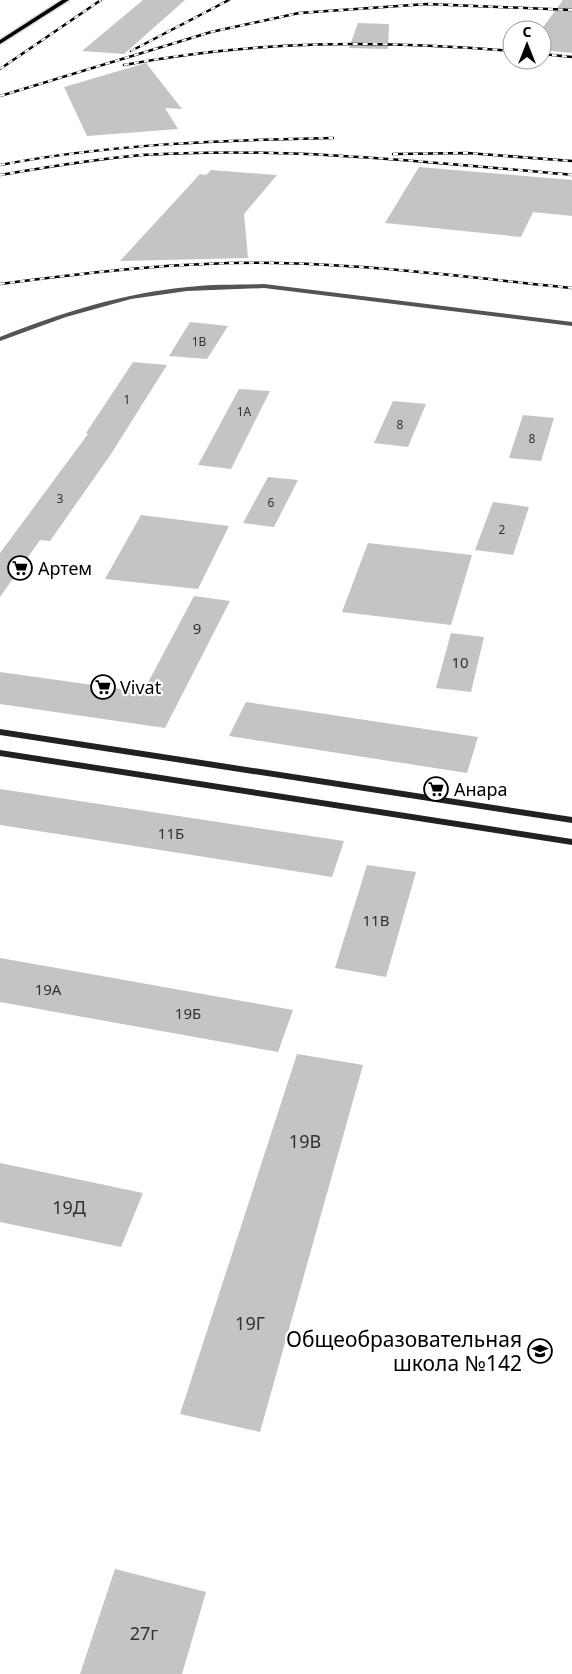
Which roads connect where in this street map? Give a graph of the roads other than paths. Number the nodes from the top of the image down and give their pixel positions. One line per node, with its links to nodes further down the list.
1 (66, 0): 2 (main road)
2 (0, 42)
3 (572, 324): 4 (street)
4 (0, 339)
5 (0, 732): 7 (street)
6 (0, 753): 8 (street)
7 (572, 820)
8 (572, 842)

